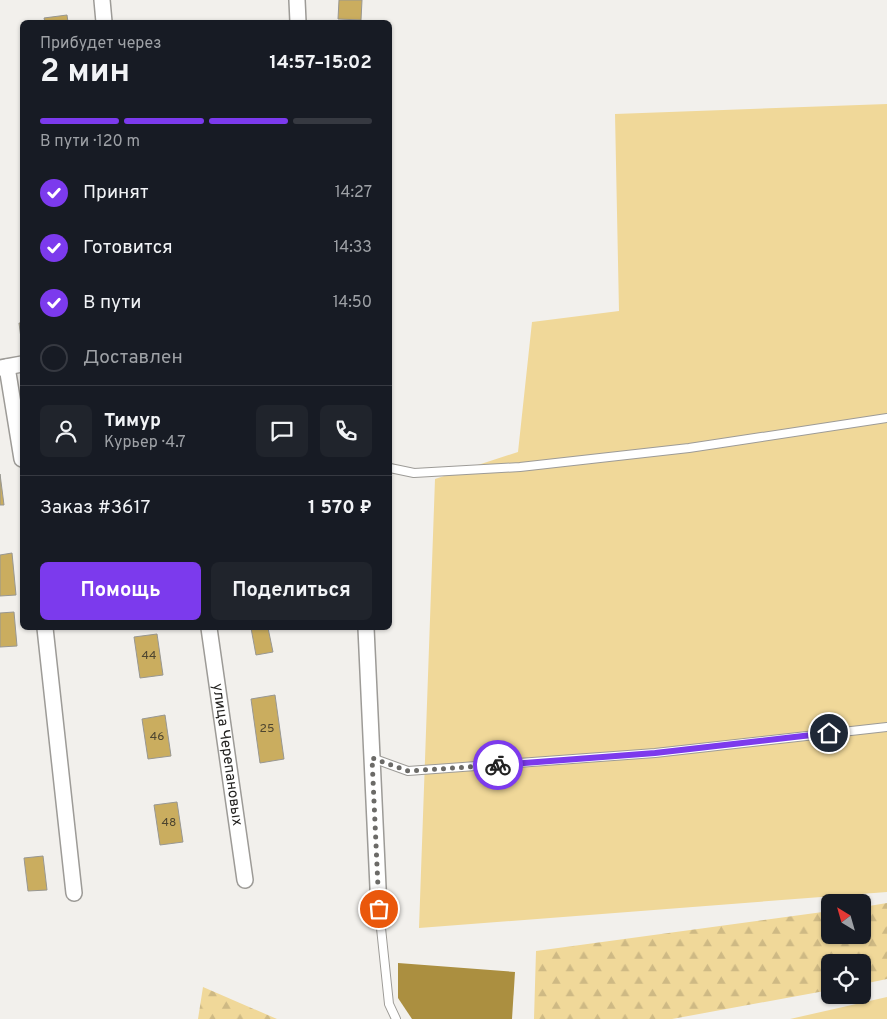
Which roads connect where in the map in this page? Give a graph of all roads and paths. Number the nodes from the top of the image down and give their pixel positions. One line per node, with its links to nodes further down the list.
1 (102, 0): 3 (street)
2 (297, 0): 4 (street)
3 (104, 20)
4 (298, 20)
5 (20, 364): 6 (street)
6 (4, 367): 8 (street)
7 (887, 418): 9 (lane)
8 (20, 449)
9 (392, 468)
10 (45, 630): 16 (street)
11 (209, 630): 15 (street, улица Черепановых)
12 (366, 630): 14 (street)
13 (887, 727): 14 (lane)
14 (372, 758): 17 (street)
15 (245, 880)
16 (74, 893)
17 (379, 909): 18 (lane)
18 (396, 1019)

